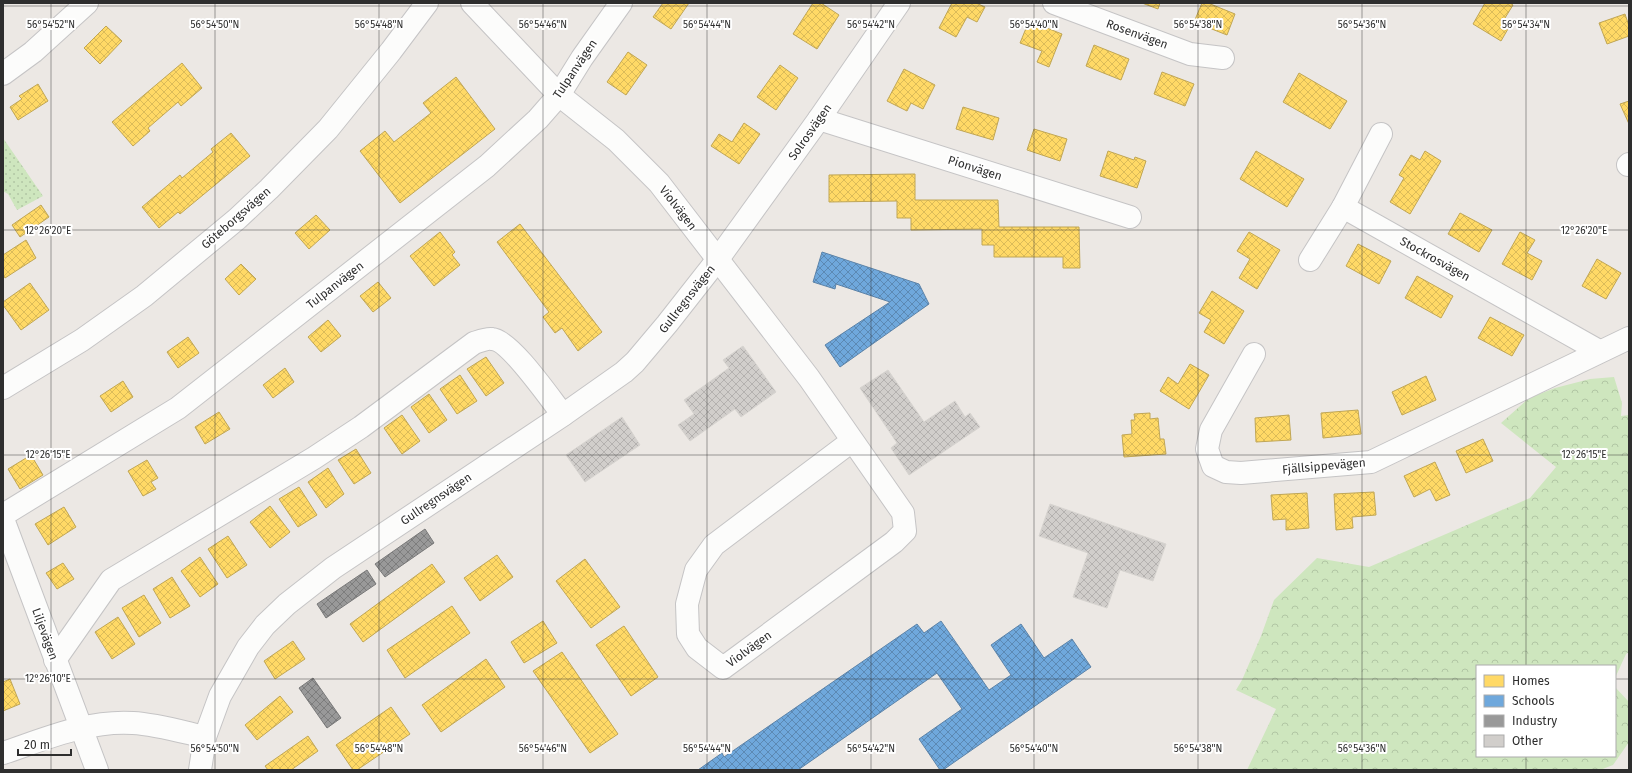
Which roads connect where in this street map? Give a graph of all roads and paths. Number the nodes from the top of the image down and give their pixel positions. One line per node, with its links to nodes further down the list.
1 (87, 3): 8 (street)
2 (427, 3): 19 (street, Göteborgsvägen)
3 (472, 3): 9 (street, Violvägen)
4 (621, 3): 9 (street, Tulpanvägen)
5 (899, 3): 10 (street, Solrosvägen)
6 (1054, 3): 7 (street, Rosenvägen)
7 (1223, 58)
8 (3, 74)
9 (559, 95): 14 (street, Violvägen); 22 (street, Tulpanvägen)
10 (819, 119): 13 (street, Pionvägen); 14 (street, Solrosvägen)
11 (1381, 134): 12 (street)
12 (1342, 207): 15 (street); 17 (street, Stockrosvägen)
13 (1130, 217)
14 (718, 259): 20 (street, Gullregnsvägen); 21 (street, Violvägen)
15 (1310, 260)
16 (1629, 338): 17 (street, Fjällsippevägen)
17 (1599, 351): 18 (street, Fjällsippevägen)
18 (1254, 354)
19 (3, 388)
20 (563, 415): 24 (street); 26 (street, Gullregnsvägen)
21 (852, 441): 21 (street, Violvägen)
22 (3, 515)
23 (3, 519): 24 (street, Liljevägen)
24 (55, 660): 25 (street, Liljevägen)
25 (81, 727): 26 (street); 27 (street); 28 (street, Liljevägen)
26 (205, 737): 29 (street, Gullregnsvägen)
27 (3, 753)
28 (97, 770)
29 (200, 770)

